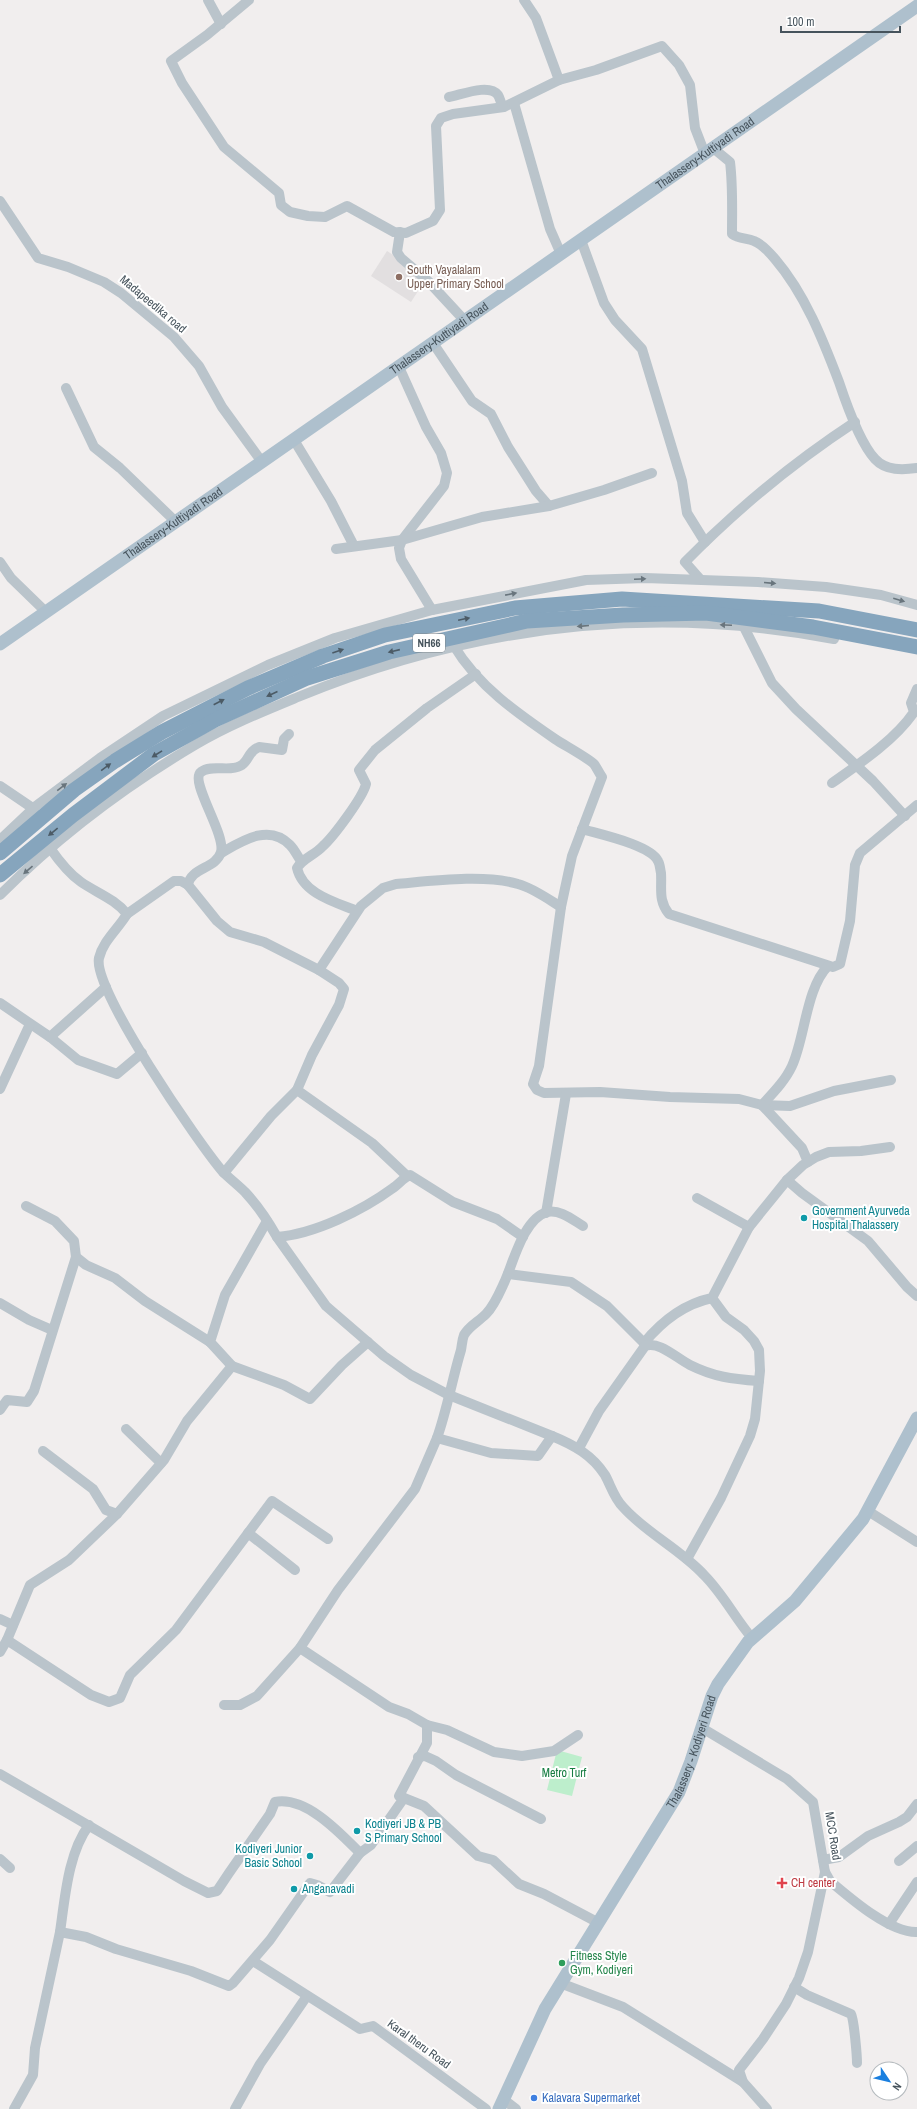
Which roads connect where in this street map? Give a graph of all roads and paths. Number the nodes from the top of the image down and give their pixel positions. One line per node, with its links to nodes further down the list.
1 (208, 0): 5 (street)
2 (249, 0): 5 (street)
3 (524, 0): 6 (street)
4 (917, 6): 10 (main road, Thalassery-Kuttiyadi Road)
5 (221, 24): 12 (street)
6 (560, 80): 8 (street); 10 (street)
7 (449, 98): 9 (street)
8 (514, 103): 9 (street); 14 (street)
9 (503, 107): 12 (street)
10 (709, 151): 13 (main road, Thalassery-Kuttiyadi Road); 19 (street)
11 (0, 201): 21 (street, Madapeedika road)
12 (400, 232): 15 (street)
13 (581, 240): 14 (main road, Thalassery-Kuttiyadi Road); 27 (street)
14 (561, 254): 15 (main road, Thalassery-Kuttiyadi Road)
15 (464, 321): 16 (main road, Thalassery-Kuttiyadi Road)
16 (433, 343): 17 (main road, Thalassery-Kuttiyadi Road); 24 (street)
17 (399, 367): 20 (main road, Thalassery-Kuttiyadi Road); 26 (street)
18 (66, 388): 25 (street)
19 (855, 422): 22 (street); 27 (street)
20 (294, 440): 21 (main road, Thalassery-Kuttiyadi Road); 28 (street)
21 (262, 462): 25 (main road, Thalassery-Kuttiyadi Road)
22 (917, 468)
23 (652, 473): 24 (street)
24 (549, 506): 26 (street)
25 (176, 522): 34 (main road, Thalassery-Kuttiyadi Road)
26 (402, 540): 28 (street); 33 (street)
27 (705, 542): 31 (street)
28 (354, 546): 29 (street)
29 (336, 549)
30 (0, 562): 34 (street)
31 (700, 579): 32 (street, one-way to 32); 33 (street, one-way to 31)
32 (917, 605)
33 (432, 610): 48 (street, one-way to 33)
34 (46, 612): 37 (main road, Thalassery-Kuttiyadi Road)
35 (743, 626): 38 (street, one-way to 38); 40 (street); 44 (street)
36 (917, 630): 53 (highway, NH66, one-way to 36)
37 (0, 644)
38 (454, 646): 41 (street); 52 (street)
39 (917, 647): 56 (highway, NH66, one-way to 56)
40 (917, 654)
41 (476, 674): 50 (street); 55 (street)
42 (917, 689): 44 (street)
43 (289, 734): 54 (street)
44 (858, 765): 45 (street); 49 (street)
45 (832, 784)
46 (0, 786): 48 (street)
47 (917, 805): 49 (street)
48 (34, 809): 51 (street)
49 (905, 816): 62 (street)
50 (582, 829): 59 (street); 62 (street)
51 (0, 840)
52 (50, 848): 58 (street, one-way to 58); 61 (street)
53 (0, 853)
54 (221, 853): 55 (street); 57 (street)
55 (301, 861): 60 (street)
56 (0, 875)
57 (188, 885): 61 (street); 63 (street)
58 (0, 895)
59 (561, 907): 60 (street); 72 (street)
60 (357, 911): 63 (street)
61 (127, 914): 64 (street)
62 (828, 966): 73 (street)
63 (319, 970): 71 (street)
64 (106, 987): 67 (street); 68 (street)
65 (0, 1003): 66 (street)
66 (30, 1024): 67 (street); 70 (street)
67 (50, 1037): 68 (street)
68 (142, 1053): 76 (street)
69 (890, 1080): 73 (street)
70 (0, 1089)
71 (297, 1090): 76 (street); 77 (street)
72 (566, 1094): 73 (street); 81 (street)
73 (762, 1105): 75 (street)
74 (890, 1147): 75 (street)
75 (808, 1162): 78 (street)
76 (224, 1173): 82 (street)
77 (407, 1176): 85 (street); 86 (street)
78 (787, 1180): 84 (street); 89 (street)
79 (698, 1198): 84 (street)
80 (26, 1206): 87 (street)
81 (546, 1212): 83 (street); 86 (street)
82 (267, 1221): 85 (street); 93 (street)
83 (583, 1226)
84 (749, 1227): 90 (street)
85 (277, 1237): 94 (street)
86 (523, 1237): 88 (street)
87 (76, 1257): 92 (street); 93 (street)
88 (508, 1274): 95 (street); 98 (street)
89 (917, 1296)
90 (712, 1298): 95 (street); 97 (street)
91 (0, 1303): 92 (street)
92 (52, 1330): 99 (street)
93 (210, 1342): 96 (street)
94 (368, 1342): 96 (street); 98 (street)
95 (644, 1344): 97 (street); 104 (street)
96 (232, 1366): 106 (street)
97 (759, 1381): 112 (street)
98 (449, 1395): 102 (street); 103 (street)
99 (0, 1410)
100 (917, 1418): 107 (main road, Thalassery - Kodiyeri Road)
101 (126, 1428): 106 (street)
102 (552, 1436): 103 (street); 104 (street)
103 (437, 1438): 118 (street)
104 (579, 1448): 112 (street)
105 (43, 1452): 108 (street)
106 (161, 1463): 108 (street)
107 (868, 1511): 111 (street); 116 (main road, Thalassery - Kodiyeri Road)
108 (118, 1514): 115 (street)
109 (248, 1534): 110 (street); 113 (street); 117 (street)
110 (328, 1539)
111 (917, 1542)
112 (687, 1559): 116 (street)
113 (296, 1570)
114 (0, 1619): 115 (street)
115 (13, 1625): 117 (street)
116 (752, 1638): 122 (main road, Thalassery - Kodiyeri Road)
117 (8, 1640): 119 (street)
118 (300, 1648): 120 (street); 121 (street)
119 (0, 1652)
120 (224, 1705)
121 (427, 1725): 123 (street); 124 (street)
122 (702, 1728): 133 (street, MCC Road); 138 (main road, Thalassery - Kodiyeri Road)
123 (578, 1735)
124 (418, 1757): 126 (street); 128 (street)
125 (0, 1774): 129 (street)
126 (404, 1798): 131 (street); 138 (street)
127 (915, 1809): 133 (street)
128 (541, 1819)
129 (89, 1825): 131 (street); 140 (street)
130 (917, 1846): 134 (street)
131 (360, 1853): 142 (street)
132 (0, 1859): 135 (street)
133 (823, 1860): 136 (street, MCC Road)
134 (899, 1861)
135 (10, 1868)
136 (825, 1872): 139 (street, MCC Road); 144 (street)
137 (917, 1882): 139 (street)
138 (596, 1922): 143 (main road, Thalassery - Kodiyeri Road)
139 (889, 1924): 141 (street, MCC Road)
140 (60, 1932): 142 (street); 149 (street)
141 (917, 1932)
142 (253, 1961): 145 (street, Karal theru Road)
143 (560, 1983): 147 (street); 148 (main road, Thalassery - Kodiyeri Road)
144 (794, 1987): 146 (street); 147 (street)
145 (307, 1996): 150 (street); 151 (street, Karal theru Road)
146 (857, 2063)
147 (743, 2082): 153 (street)
148 (500, 2104): 152 (street)
149 (14, 2109)
150 (235, 2109)
151 (486, 2109)
152 (516, 2109)
153 (768, 2109)

